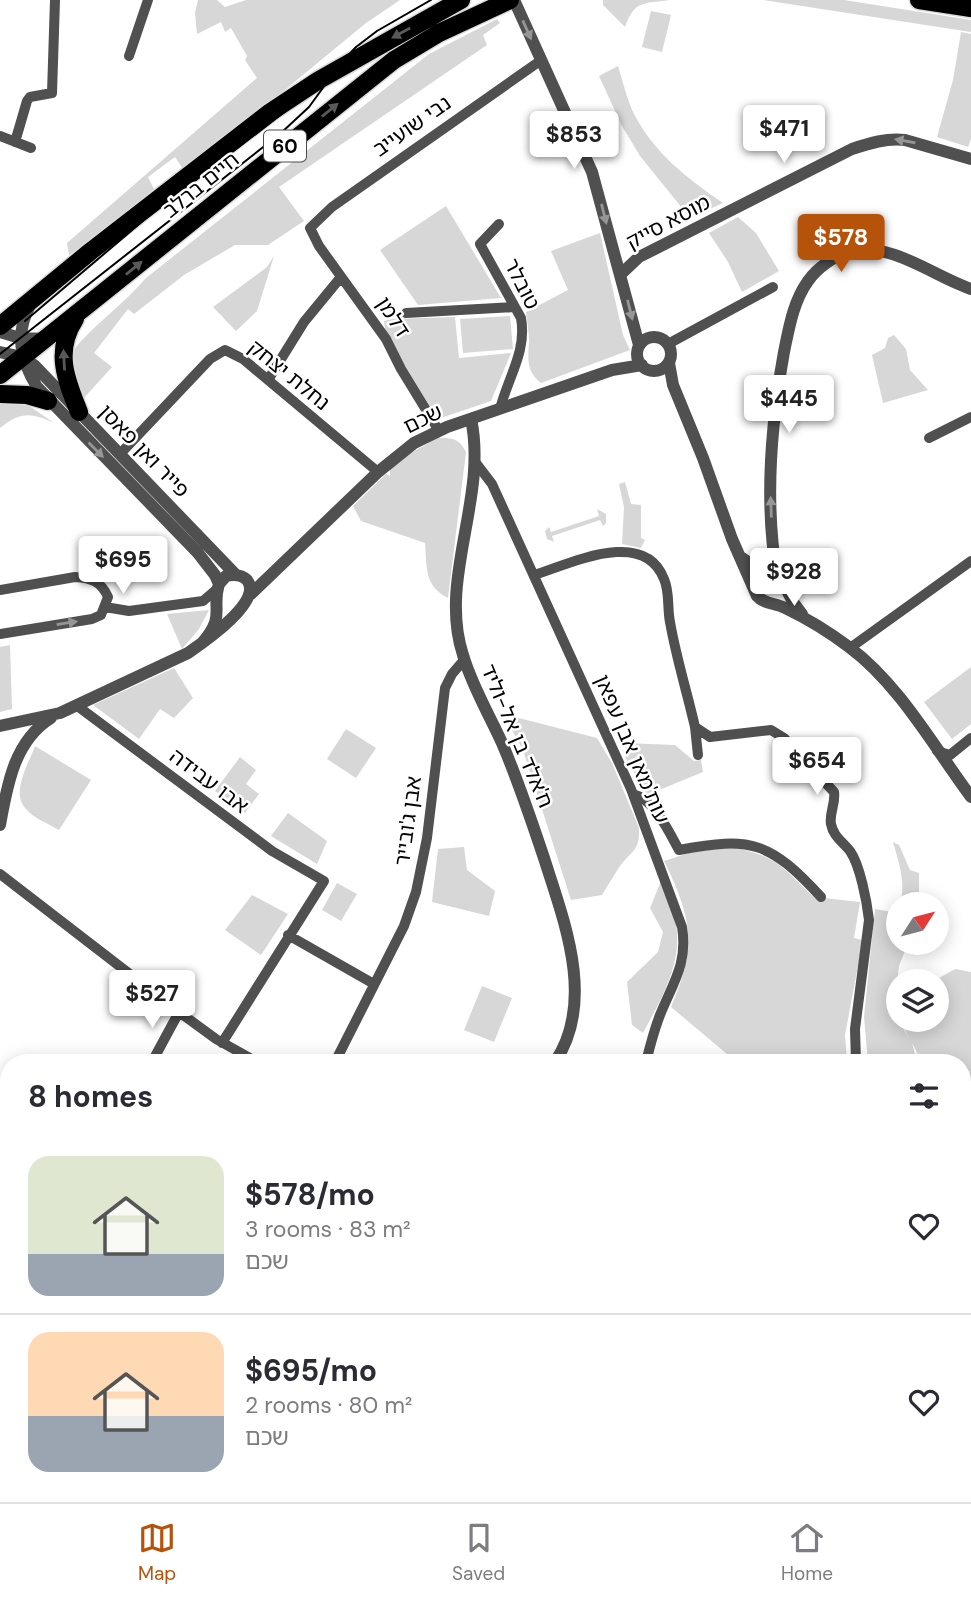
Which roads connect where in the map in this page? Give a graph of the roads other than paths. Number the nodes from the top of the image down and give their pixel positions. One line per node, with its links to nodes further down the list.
1 (55, 0): 10 (street)
2 (148, 0): 7 (street)
3 (461, 0): 19 (highway, חיים ברלב / 60, one-way to 19)
4 (919, 0): 6 (highway)
5 (509, 1): 8 (street, one-way to 8); 21 (highway, חיים ברלב / 60, one-way to 5)
6 (971, 8)
7 (129, 56)
8 (540, 61): 14 (street, נבי שועייב); 15 (street, one-way to 15)
9 (0, 136): 10 (street)
10 (15, 142): 11 (street)
11 (32, 148)
12 (971, 159): 15 (street, מוסא סייק, one-way to 15)
13 (499, 223): 20 (street, טובלר)
14 (310, 228): 16 (street, דלמן)
15 (620, 275): 29 (street, one-way to 29)
16 (341, 277): 34 (street); 41 (street, דלמן)
17 (773, 287): 27 (street)
18 (971, 289): 49 (street, one-way to 18)
19 (34, 298): 23 (highway, חיים ברלב / 60); 25 (street, פייר ואן פאסן)
20 (515, 307): 22 (street); 37 (street, טובלר)
21 (80, 311): 26 (highway, חיים ברלב / 60); 38 (highway, one-way to 21)
22 (406, 313)
23 (0, 326)
24 (0, 332): 25 (street)
25 (20, 338): 26 (street); 30 (street, פייר ואן פאסן)
26 (46, 338): 30 (highway, חיים ברלב / 60)
27 (668, 344): 29 (street); 32 (street)
28 (1, 348): 30 (street, פייר ואן פאסן); 31 (street)
29 (639, 355): 32 (street); 37 (street, שכם)
30 (22, 358): 33 (highway, חיים ברלב / 60); 36 (street, פייר ואן פאסן); 38 (street, פייר ואן פאסן)
31 (0, 366)
32 (663, 367): 46 (street)
33 (0, 375)
34 (268, 380): 43 (street, נחלת יצחק); 45 (street, נחלת יצחק)
35 (0, 394): 36 (highway)
36 (48, 401): 55 (street, פייר ואן פאסן, one-way to 55)
37 (500, 409): 40 (street, שכם)
38 (79, 412): 43 (street, פייר ואן פאסן)
39 (971, 417): 42 (street)
40 (471, 419): 41 (street, שכם); 44 (street, ח'אלד בן אל-וליד)
41 (439, 431): 45 (street, שכם)
42 (929, 438)
43 (120, 454): 51 (street, פייר ואן פאסן)
44 (476, 463): 50 (street, עות'מאן אבן עפאן); 63 (street, ח'אלד בן אל-וליד)
45 (378, 471): 47 (street, שכם)
46 (738, 552): 49 (street); 52 (street)
47 (285, 561): 51 (street, שכם); 56 (street, שכם)
48 (971, 561): 62 (street)
49 (772, 574): 52 (street); 53 (street)
50 (534, 575): 67 (street); 72 (street, עות'מאן אבן עפאן)
51 (241, 577): 55 (street); 56 (street)
52 (754, 587): 57 (street)
53 (784, 587): 57 (street); 59 (street)
54 (0, 590): 58 (street)
55 (218, 590): 56 (street); 58 (street); 61 (street)
56 (248, 599): 61 (street, שכם)
57 (772, 603): 59 (street)
58 (106, 607): 60 (street, one-way to 58)
59 (810, 621): 62 (street)
60 (0, 634)
61 (203, 642): 64 (street, שכם)
62 (850, 648): 69 (street)
63 (464, 660): 78 (street, אבן ג'ובייר); 84 (street, ח'אלד בן אל-וליד)
64 (76, 705): 65 (street, שכם); 77 (street, אבו עבידה)
65 (60, 713): 66 (street, שכם); 74 (street)
66 (0, 726)
67 (695, 727): 70 (street); 86 (street)
68 (971, 738): 69 (street)
69 (944, 753): 71 (street); 73 (street)
70 (698, 755)
71 (971, 783)
72 (633, 794): 76 (street); 85 (street, עות'מאן אבן עפאן)
73 (971, 797)
74 (0, 825)
75 (0, 874): 79 (street)
76 (821, 897)
77 (288, 935): 78 (street); 80 (street)
78 (374, 984): 83 (street, אבן ג'ובייר)
79 (179, 1012): 80 (street); 81 (street)
80 (222, 1042): 82 (street)
81 (156, 1054)
82 (243, 1054)
83 (338, 1054)
84 (561, 1054)
85 (648, 1054)
86 (856, 1054)

